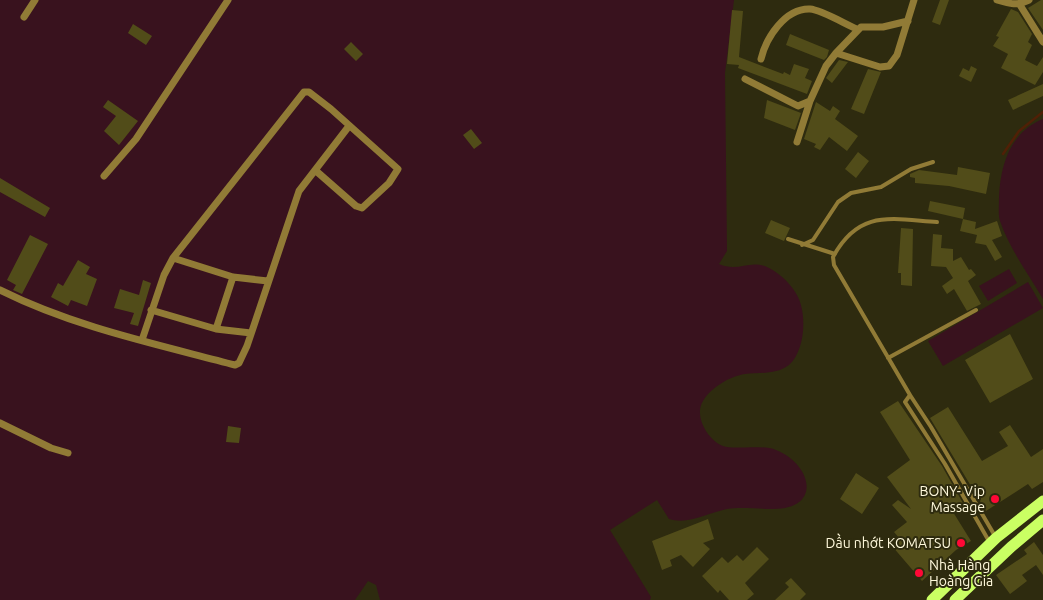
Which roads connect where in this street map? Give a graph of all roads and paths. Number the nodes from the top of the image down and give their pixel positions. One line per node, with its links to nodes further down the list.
1 (35, 0): 7 (street)
2 (228, 0): 19 (street)
3 (914, 0): 8 (street)
4 (997, 0): 6 (street)
5 (1029, 0): 6 (street)
6 (1020, 5): 10 (street)
7 (24, 17)
8 (908, 21): 9 (street); 11 (street)
9 (857, 29): 11 (street); 12 (street)
10 (1043, 42)
11 (836, 53): 14 (street)
12 (761, 59)
13 (745, 79): 14 (street)
14 (810, 100): 16 (street)
15 (349, 126): 18 (street); 18 (street); 24 (street)
16 (797, 142)
17 (933, 162): 22 (lane)
18 (315, 170): 26 (street)
19 (104, 176)
20 (937, 222): 23 (lane)
21 (788, 239): 22 (lane)
22 (802, 245): 23 (lane)
23 (835, 254): 33 (lane)
24 (173, 258): 25 (street); 28 (street)
25 (233, 277): 26 (street); 30 (street)
26 (268, 281): 31 (street)
27 (0, 290): 32 (street)
28 (151, 310): 30 (street); 32 (street)
29 (976, 310): 33 (lane)
30 (216, 329): 31 (street)
31 (251, 333): 32 (street)
32 (142, 340)
33 (888, 358): 34 (lane)
34 (910, 395): 39 (lane); 39 (lane)
35 (0, 423): 36 (street)
36 (68, 453)
37 (1043, 501): 39 (main road)
38 (1043, 520): 41 (main road)
39 (993, 541): 40 (main road)
40 (932, 600)
41 (954, 600)

